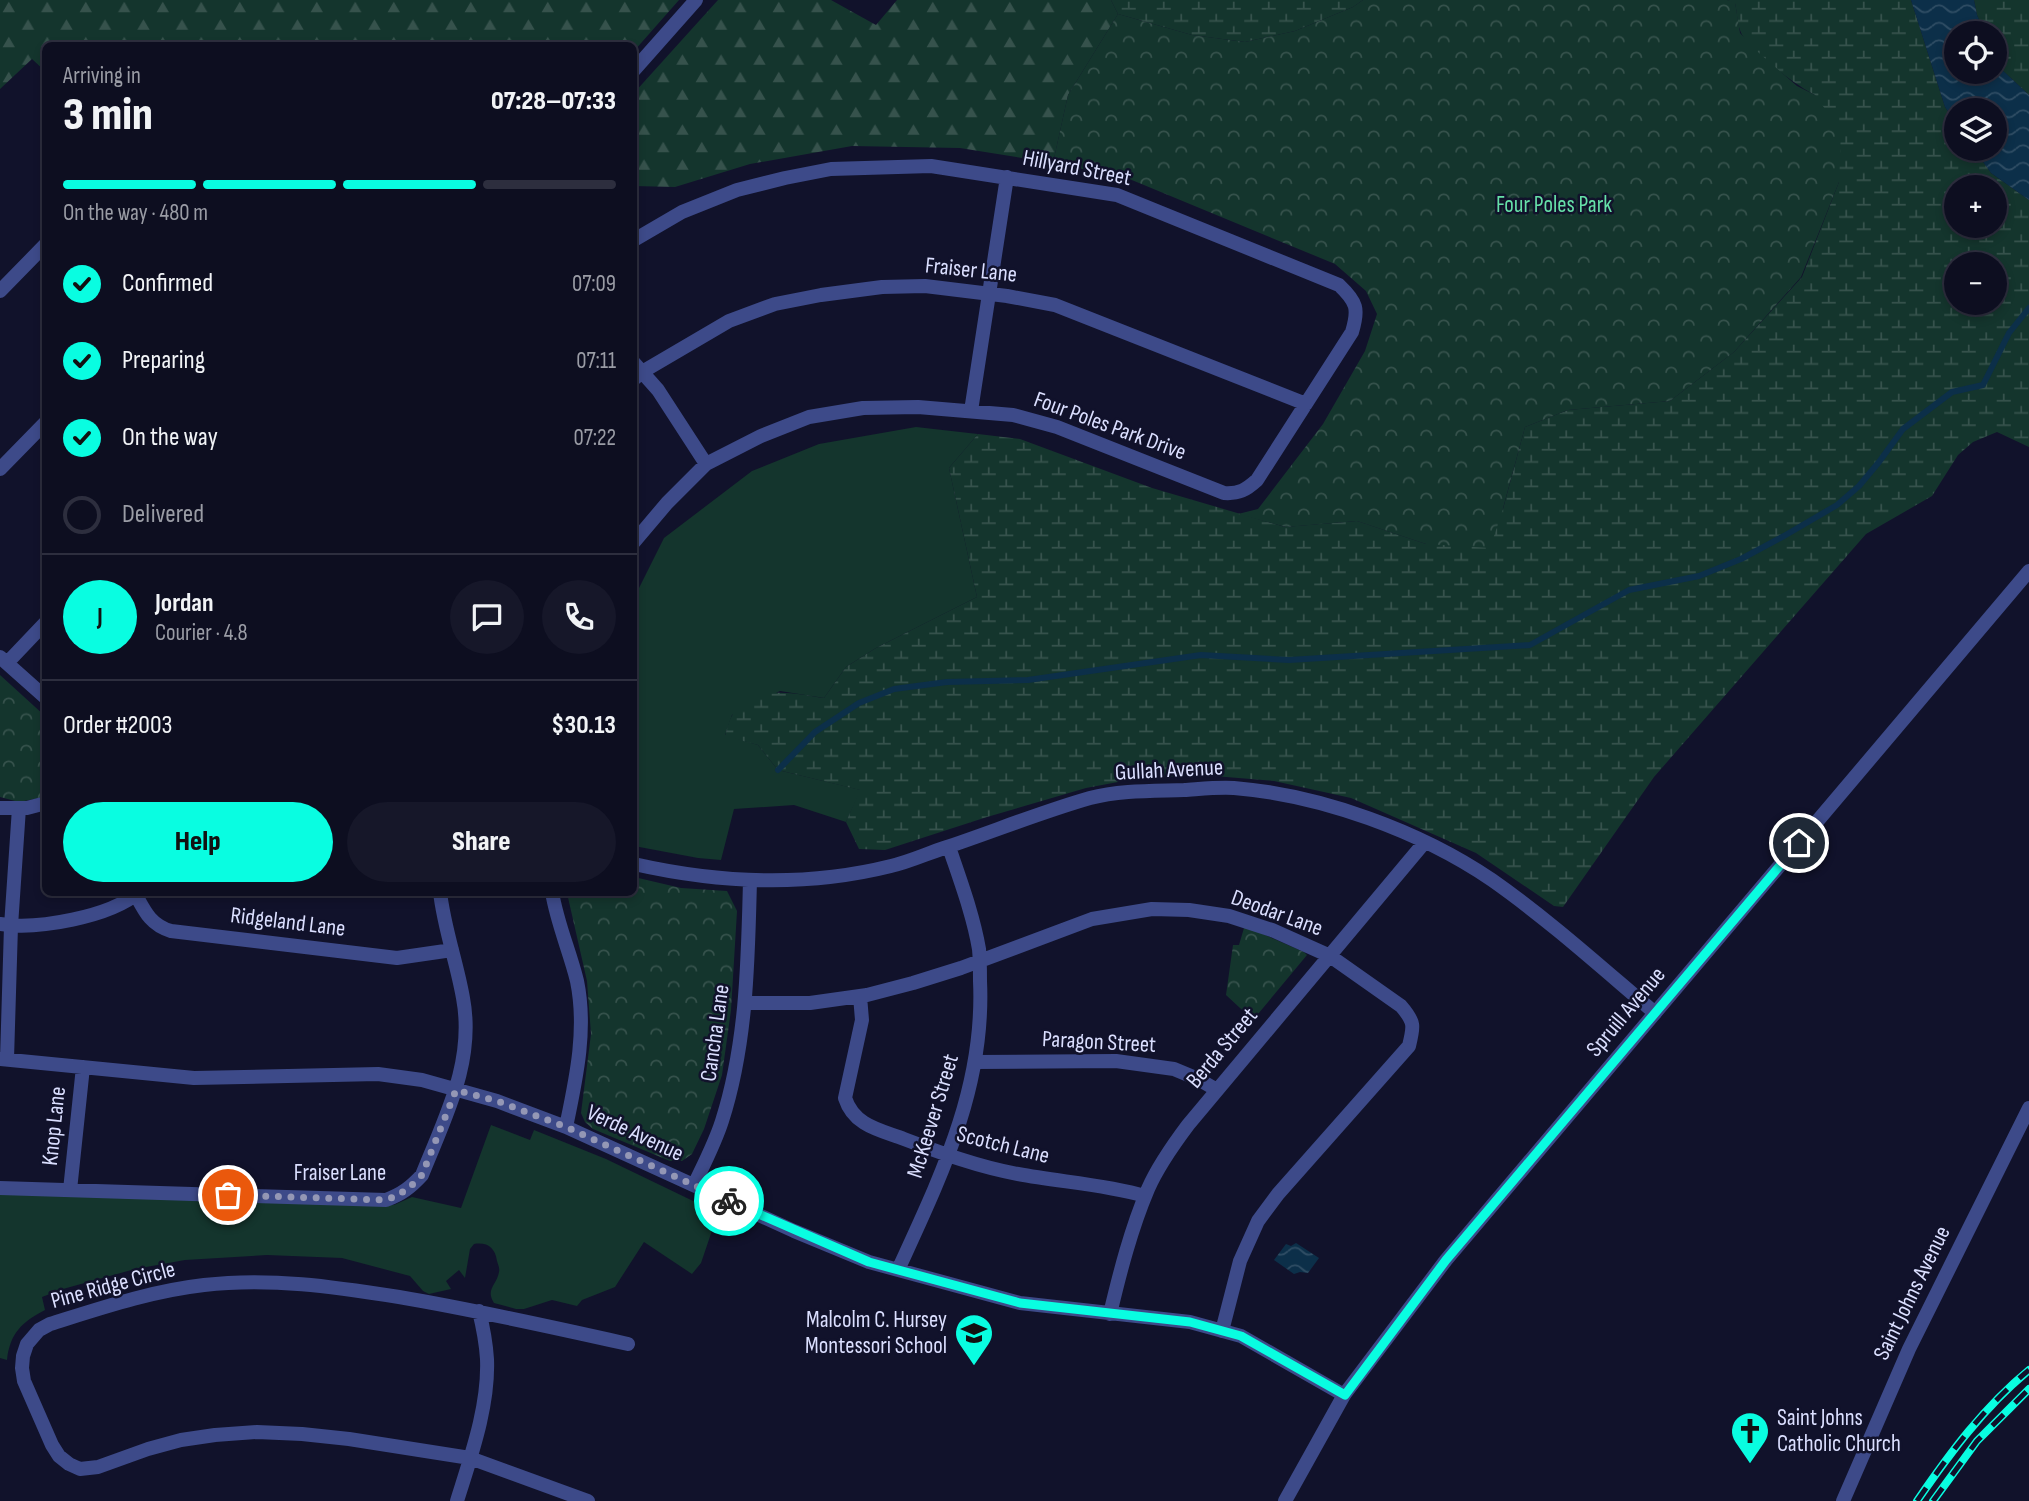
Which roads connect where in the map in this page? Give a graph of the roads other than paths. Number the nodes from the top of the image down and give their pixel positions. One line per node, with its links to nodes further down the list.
1 (696, 0): 2 (street)
2 (637, 65)
3 (1007, 177): 4 (street, Hillyard Street); 7 (street); 10 (street, Hillyard Street)
4 (637, 238)
5 (42, 248): 6 (street)
6 (0, 292)
7 (989, 293): 8 (street, Fraiser Lane); 10 (street, Fraiser Lane); 11 (street)
8 (637, 371)
9 (637, 373): 13 (street)
10 (1306, 404): 15 (street, Hillyard Street)
11 (971, 411): 13 (street, Four Poles Park Drive); 15 (street, Four Poles Park Drive)
12 (42, 426): 14 (street)
13 (706, 464): 16 (street, Four Poles Park Drive)
14 (0, 469)
15 (1236, 494)
16 (637, 538)
17 (2029, 571): 38 (street, Spruill Avenue)
18 (42, 626): 19 (street)
19 (3, 660): 20 (street)
20 (42, 694)
21 (42, 804): 23 (street)
22 (0, 808): 23 (street)
23 (19, 808): 32 (street)
24 (1424, 843): 25 (street, Gullah Avenue); 34 (street, Berda Street); 38 (street, Gullah Avenue)
25 (948, 847): 27 (street, Gullah Avenue); 35 (street, McKeever Street)
26 (637, 865): 27 (street, Gullah Avenue)
27 (750, 880): 37 (street, Cancha Lane)
28 (134, 896): 32 (street)
29 (138, 896): 33 (street, Ridgeland Lane)
30 (441, 896): 33 (street, Fraiser Lane)
31 (553, 896): 45 (street)
32 (5, 925): 39 (street)
33 (452, 950): 42 (street, Fraiser Lane)
34 (1329, 956): 35 (street, Deodar Lane); 43 (street, Berda Street); 54 (street, Deodar Lane)
35 (979, 961): 36 (street, Deodar Lane); 40 (street, McKeever Street)
36 (860, 996): 37 (street, Deodar Lane); 46 (street, Scotch Lane)
37 (745, 1003): 47 (street, Cancha Lane)
38 (1655, 1013): 56 (street, Spruill Avenue)
39 (4, 1059): 41 (street, Verde Avenue)
40 (975, 1062): 43 (street, Paragon Street); 46 (street, McKeever Street)
41 (83, 1067): 42 (street, Verde Avenue); 49 (street, Knop Lane)
42 (456, 1090): 45 (street, Verde Avenue); 49 (street, Fraiser Lane)
43 (1217, 1090): 50 (street, Berda Street)
44 (2029, 1108): 61 (street, Saint Johns Avenue)
45 (566, 1127): 47 (street, Verde Avenue)
46 (949, 1156): 50 (street, Scotch Lane); 51 (street, McKeever Street)
47 (694, 1185): 51 (street, Verde Avenue)
48 (0, 1188): 49 (street, Fraiser Lane)
49 (70, 1190)
50 (1145, 1196): 53 (street, Berda Street)
51 (898, 1270): 53 (street, Verde Avenue)
52 (479, 1311): 55 (street, Pine Ridge Circle); 57 (street); 57 (street, Pine Ridge Circle)
53 (1110, 1314): 54 (street, Verde Avenue)
54 (1222, 1331): 56 (street, Verde Avenue)
55 (628, 1344)
56 (1345, 1395): 60 (street, Spruill Avenue)
57 (470, 1458): 58 (street); 59 (street, Pine Ridge Circle)
58 (457, 1501)
59 (588, 1501)
60 (1285, 1501)
61 (1843, 1501)

